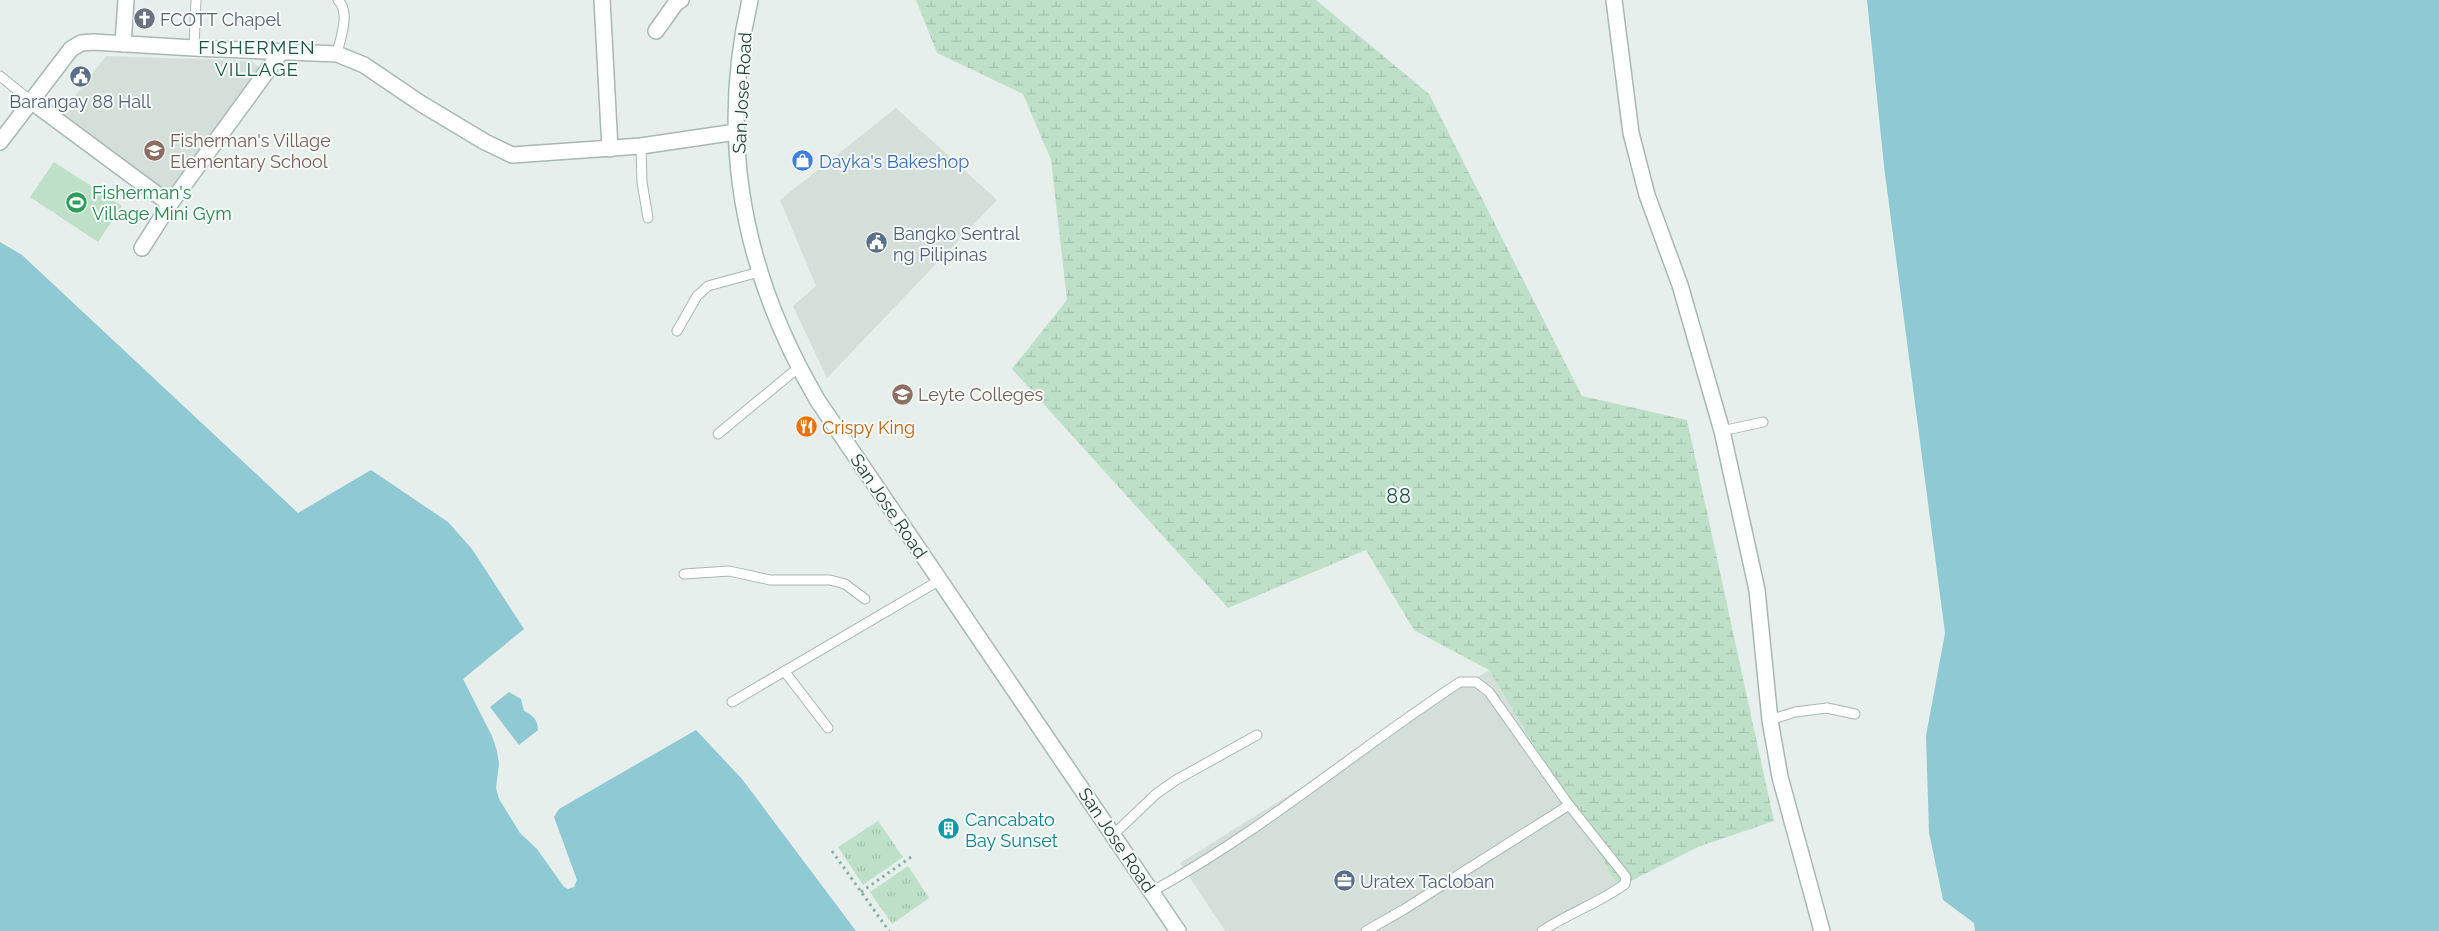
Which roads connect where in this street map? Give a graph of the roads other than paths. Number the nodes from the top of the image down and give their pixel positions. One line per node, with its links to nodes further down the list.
1 (126, 0): 9 (street)
2 (196, 0): 10 (lane)
3 (338, 0): 12 (lane)
4 (602, 0): 18 (street)
5 (681, 0): 8 (street)
6 (747, 0): 15 (street, San Jose Road)
7 (1614, 0): 26 (street)
8 (656, 30)
9 (123, 44): 10 (street); 14 (street)
10 (194, 48): 11 (street)
11 (281, 52): 12 (street); 19 (street)
12 (337, 54): 18 (street)
13 (0, 76): 14 (lane)
14 (31, 101): 16 (street); 19 (street)
15 (736, 132): 17 (street); 22 (street, San Jose Road)
16 (0, 142)
17 (641, 146): 18 (street); 20 (lane)
18 (610, 149)
19 (170, 204): 21 (street)
20 (648, 218)
21 (142, 248)
22 (759, 272): 23 (lane); 24 (street, San Jose Road)
23 (677, 331)
24 (799, 367): 27 (lane); 29 (street, San Jose Road)
25 (1763, 422): 26 (lane)
26 (1722, 432): 34 (street)
27 (718, 434)
28 (684, 574): 30 (lane)
29 (940, 580): 31 (lane); 38 (street, San Jose Road)
30 (865, 599)
31 (785, 672): 32 (lane); 35 (lane)
32 (732, 702)
33 (1855, 714): 34 (lane)
34 (1770, 720): 43 (street)
35 (828, 728)
36 (1258, 735): 38 (lane)
37 (1569, 805): 39 (lane); 41 (lane); 42 (lane)
38 (1113, 835): 39 (street, San Jose Road)
39 (1151, 892): 40 (street, San Jose Road)
40 (1175, 930)
41 (1366, 931)
42 (1542, 931)
43 (1822, 931)

